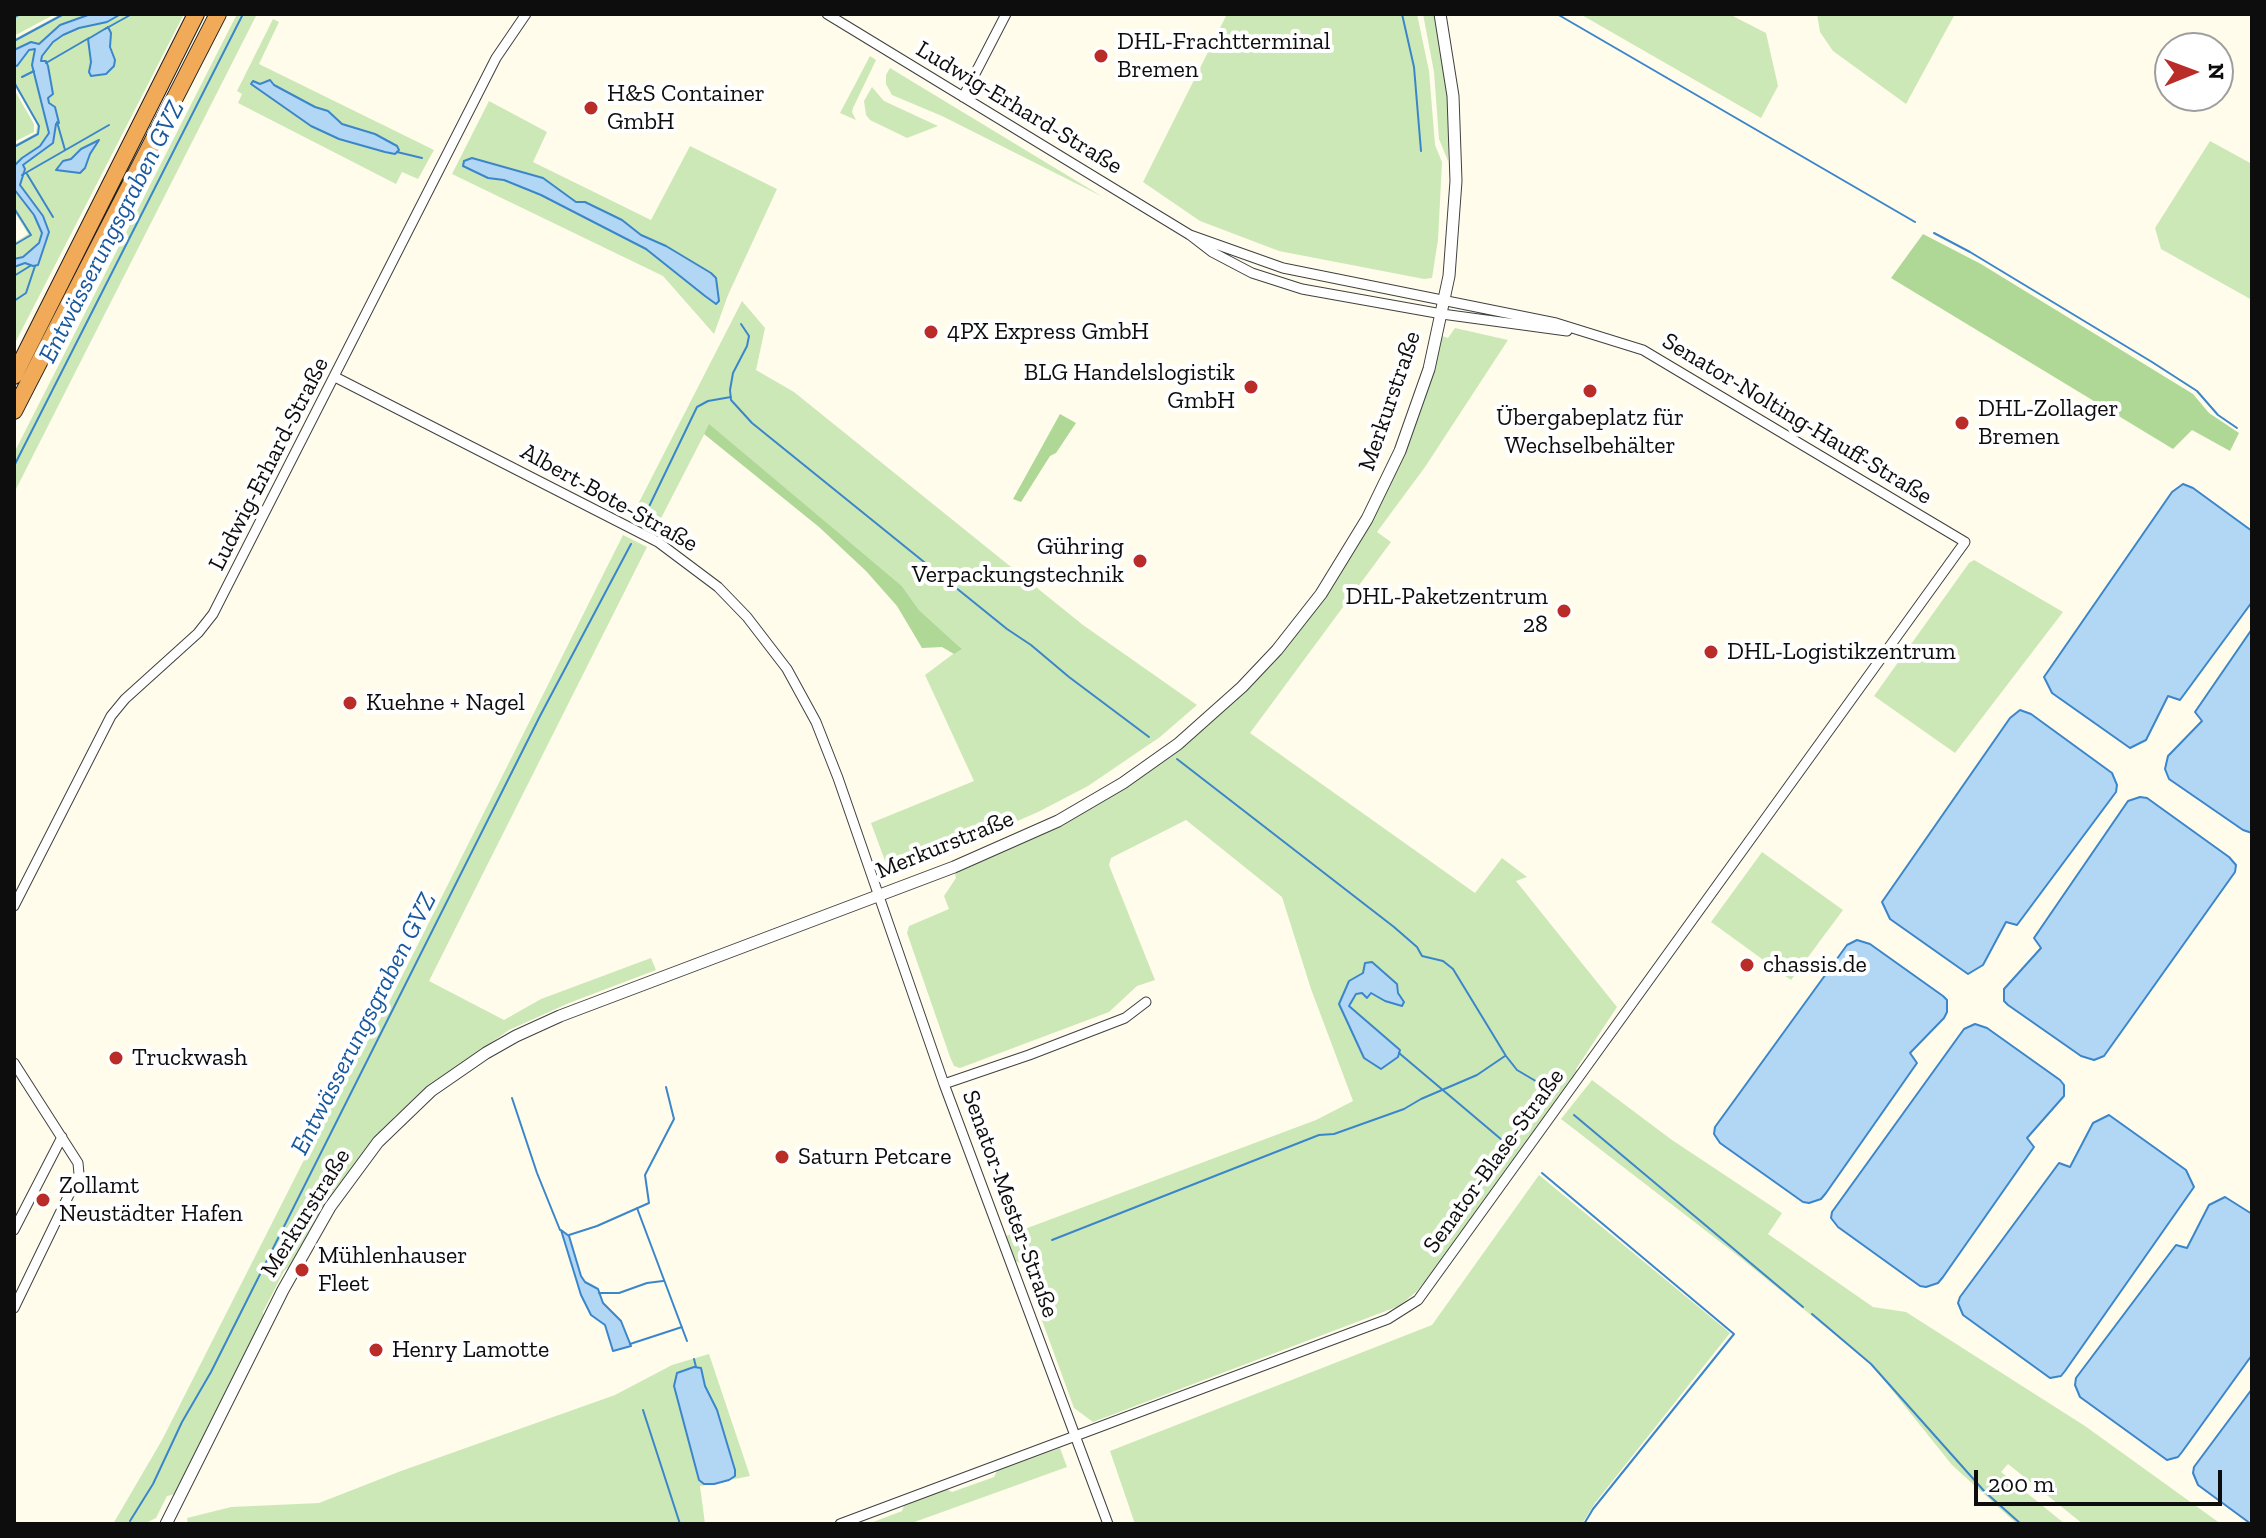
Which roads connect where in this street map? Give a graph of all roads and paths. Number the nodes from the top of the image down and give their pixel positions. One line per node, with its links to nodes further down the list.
1 (196, 14): 12 (highway)
2 (218, 14): 14 (highway)
3 (526, 14): 13 (street, Ludwig-Erhard-Straße)
4 (827, 14): 7 (street, Ludwig-Erhard-Straße)
5 (1006, 14): 7 (street)
6 (1440, 14): 9 (street, Merkurstraße)
7 (963, 97): 8 (street, Ludwig-Erhard-Straße)
8 (1190, 235): 9 (street, Ludwig-Erhard-Straße); 10 (street, Ludwig-Erhard-Straße)
9 (1445, 300): 10 (street, Merkurstraße); 11 (street, Senator-Nolting-Hauff-Straße)
10 (1442, 314): 11 (street, Senator-Nolting-Hauff-Straße); 16 (street, Merkurstraße)
11 (1606, 337): 15 (street, Senator-Nolting-Hauff-Straße)
12 (14, 376)
13 (335, 377): 16 (street, Albert-Bote-Straße); 17 (street, Ludwig-Erhard-Straße)
14 (14, 411)
15 (1965, 542): 24 (street, Senator-Blase-Straße)
16 (878, 896): 20 (street, Senator-Mester-Straße); 25 (street, Merkurstraße)
17 (14, 906)
18 (1146, 1002): 20 (street)
19 (14, 1063): 21 (street)
20 (944, 1084): 24 (street, Senator-Mester-Straße)
21 (62, 1137): 22 (street); 23 (street)
22 (14, 1230)
23 (14, 1308)
24 (1075, 1436): 26 (street, Senator-Blase-Straße); 27 (street, Senator-Mester-Straße)
25 (168, 1521)
26 (840, 1524)
27 (1108, 1524)

